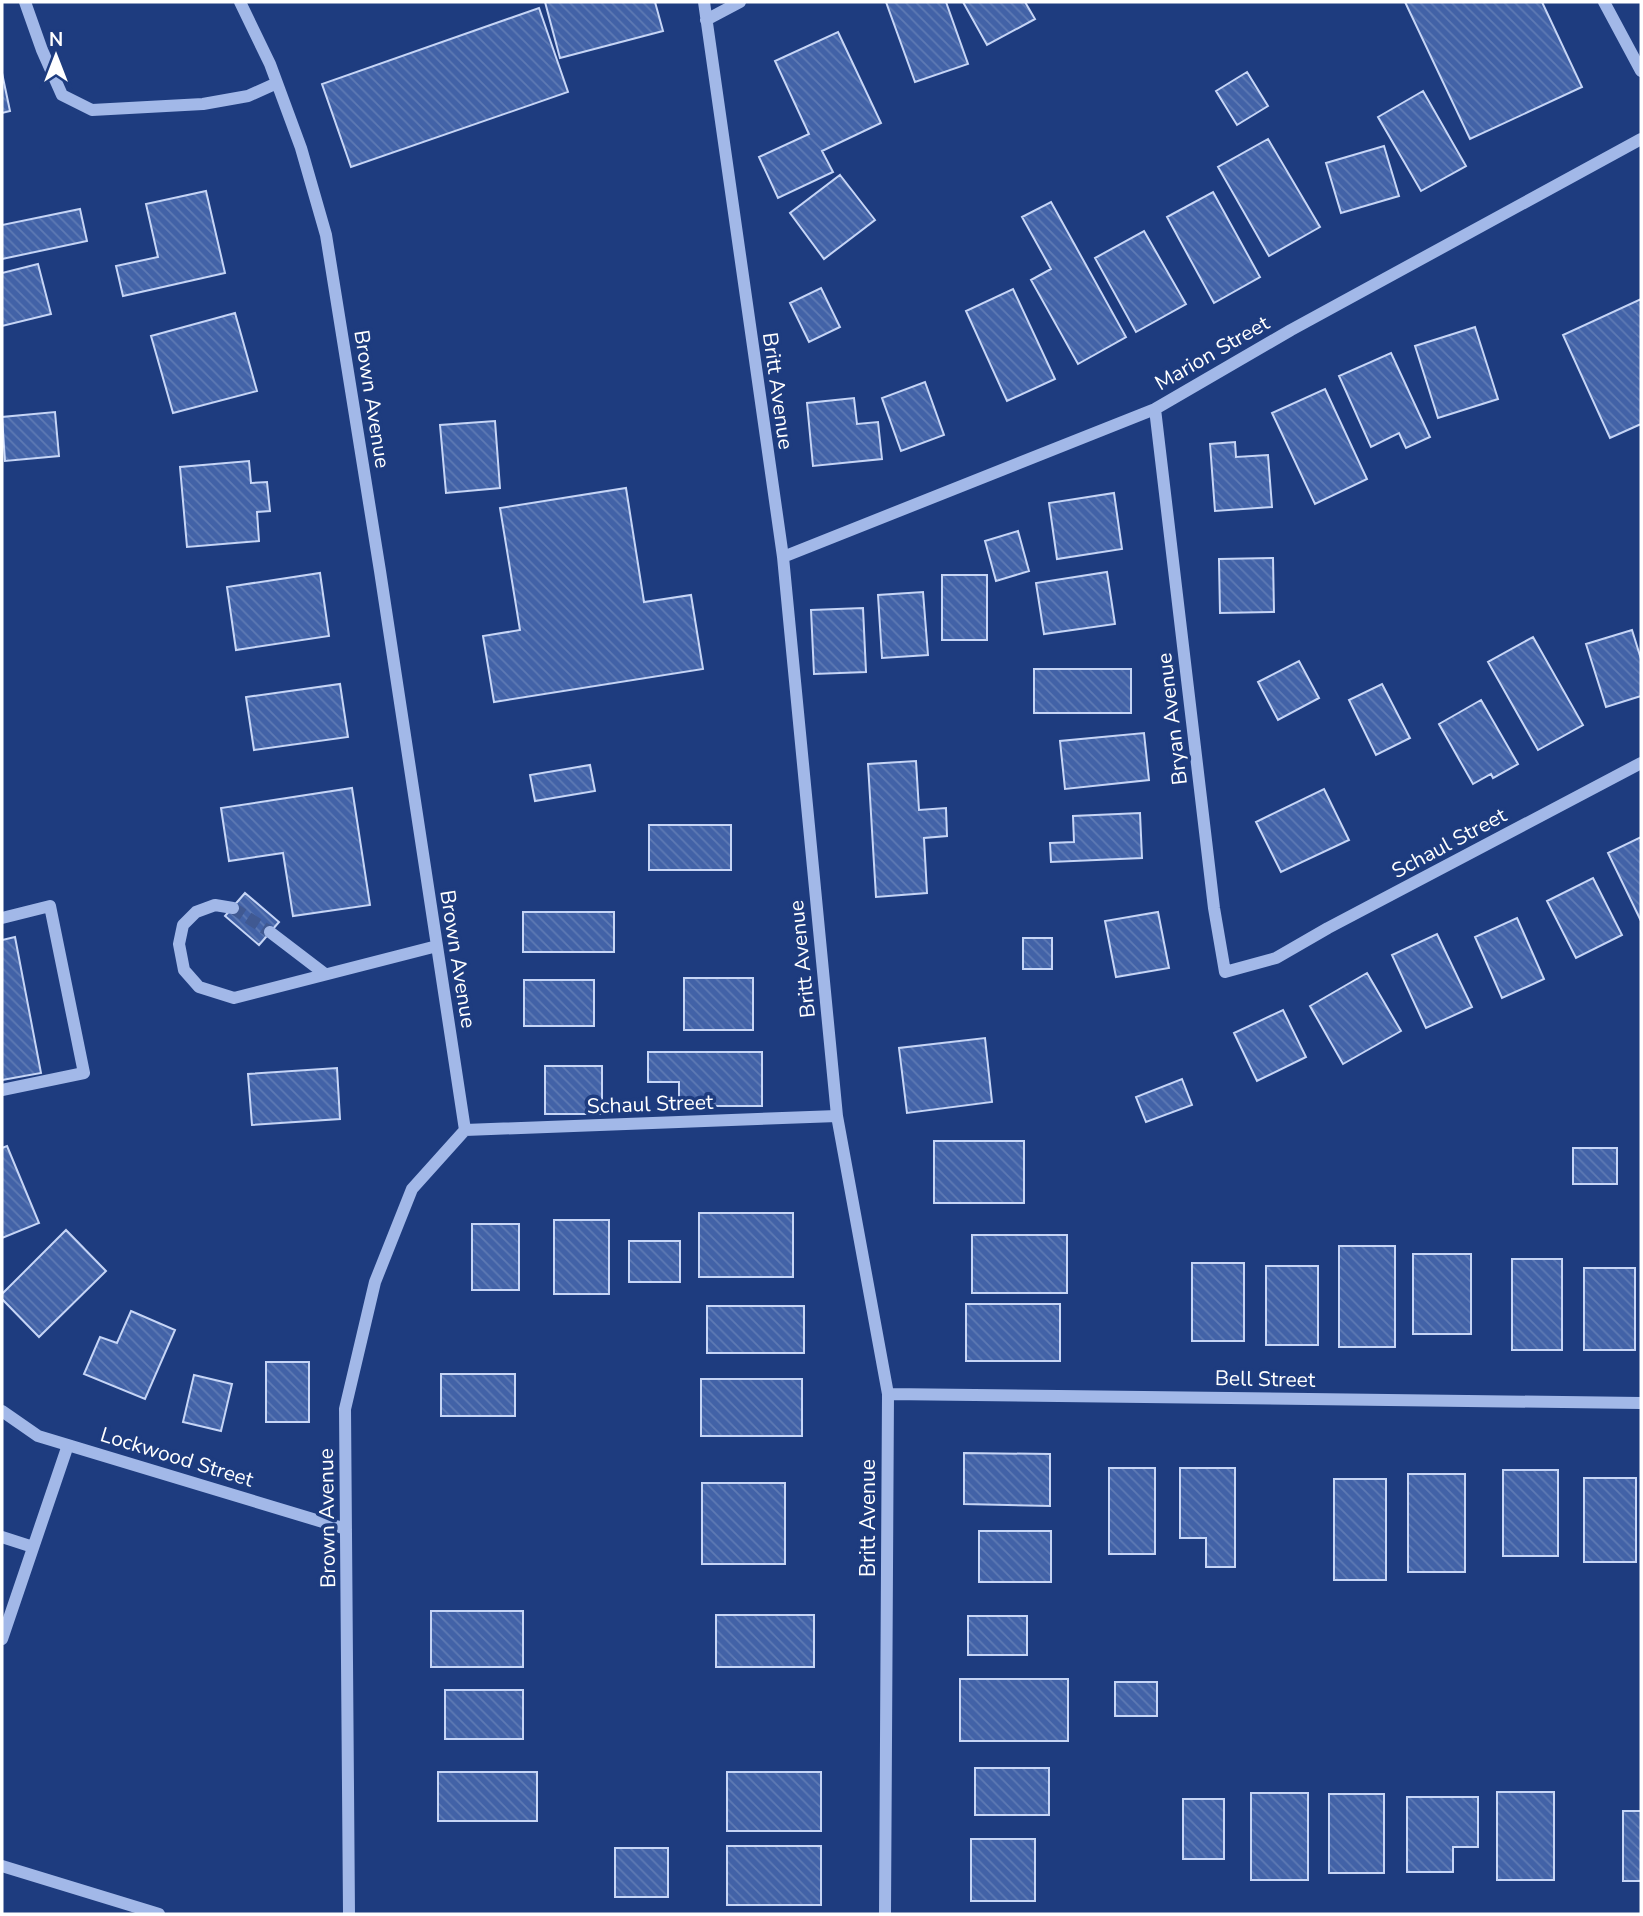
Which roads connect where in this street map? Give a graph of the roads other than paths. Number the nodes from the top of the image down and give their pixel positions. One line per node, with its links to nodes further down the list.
1 (25, 2): 8 (street)
2 (240, 2): 8 (street, Brown Avenue)
3 (704, 2): 6 (street, Britt Avenue)
4 (740, 2): 6 (street)
5 (1604, 2): 7 (street)
6 (706, 20): 11 (street, Britt Avenue)
7 (1641, 71)
8 (277, 83): 16 (street, Brown Avenue)
9 (1641, 139): 10 (street, Marion Street)
10 (1155, 409): 11 (street, Marion Street); 17 (street, Bryan Avenue)
11 (783, 557): 20 (street, Britt Avenue)
12 (1641, 763): 17 (street, Schaul Street)
13 (233, 908): 18 (street)
14 (2, 918): 19 (street)
15 (270, 932): 18 (street)
16 (437, 946): 18 (street); 21 (street, Brown Avenue)
17 (1276, 958)
18 (325, 974)
19 (2, 1090)
20 (837, 1116): 21 (street, Schaul Street); 22 (street, Britt Avenue)
21 (465, 1130): 26 (street, Brown Avenue)
22 (888, 1394): 23 (street, Bell Street); 33 (street, Britt Avenue)
23 (1641, 1403)
24 (2, 1410): 25 (street, Lockwood Street)
25 (68, 1445): 26 (street, Lockwood Street); 28 (street)
26 (346, 1529): 32 (street, Brown Avenue)
27 (2, 1537): 28 (street)
28 (33, 1547): 29 (street)
29 (2, 1639)
30 (2, 1866): 31 (street)
31 (159, 1914)
32 (349, 1914)
33 (885, 1914)

